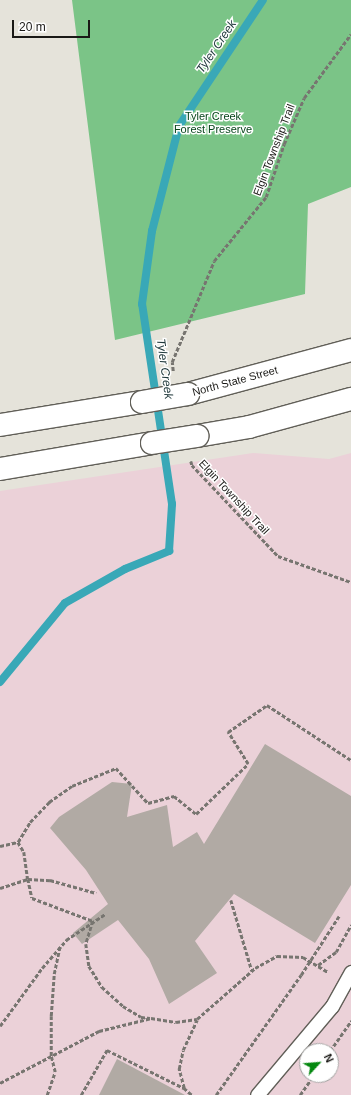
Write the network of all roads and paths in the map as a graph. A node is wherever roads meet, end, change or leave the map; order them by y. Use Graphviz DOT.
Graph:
graph roads {
  1 [pos="351,34"];
  2 [pos="351,350"];
  3 [pos="174,377"];
  4 [pos="351,400"];
  5 [pos="0,425"];
  6 [pos="190,458"];
  7 [pos="0,469"];
  8 [pos="351,582"];
  9 [pos="351,760"];
  10 [pos="18,842"];
  11 [pos="0,846"];
  12 [pos="28,878"];
  13 [pos="0,888"];
  14 [pos="96,893"];
  15 [pos="231,900"];
  16 [pos="105,914"];
  17 [pos="340,916"];
  18 [pos="93,920"];
  19 [pos="351,925"];
  20 [pos="60,945"];
  21 [pos="310,961"];
  22 [pos="318,965"];
  23 [pos="252,971"];
  24 [pos="348,978"];
  25 [pos="151,1018"];
  26 [pos="197,1019"];
  27 [pos="351,1021"];
  28 [pos="0,1026"];
  29 [pos="336,1043"];
  30 [pos="51,1056"];
  31 [pos="0,1083"];
  32 [pos="308,1083"];
  33 [pos="184,1088"];
  34 [pos="47,1095"];
  35 [pos="81,1095"];
  36 [pos="192,1095"];
  37 [pos="216,1095"];
  38 [pos="258,1095"];
  39 [pos="300,1095"];
  1 -- 3 [label="path, Elgin Township Trail"];
  2 -- 5 [label="main road, North State Street, bridge"];
  4 -- 7 [label="main road, bridge"];
  6 -- 8 [label="path, Elgin Township Trail"];
  9 -- 10 [label="path"];
  10 -- 11 [label="path"];
  10 -- 12 [label="path"];
  12 -- 13 [label="path"];
  12 -- 14 [label="path"];
  12 -- 18 [label="path"];
  15 -- 23 [label="path"];
  16 -- 18 [label="path"];
  17 -- 21 [label="path"];
  18 -- 20 [label="path"];
  18 -- 25 [label="path"];
  19 -- 22 [label="path"];
  20 -- 28 [label="path"];
  20 -- 30 [label="path"];
  21 -- 22 [label="path"];
  21 -- 23 [label="path"];
  21 -- 37 [label="path"];
  22 -- 24 [label="path"];
  23 -- 26 [label="path"];
  24 -- 38 [label="lane"];
  25 -- 26 [label="path"];
  25 -- 30 [label="path"];
  26 -- 33 [label="path"];
  27 -- 29 [label="path"];
  30 -- 31 [label="path"];
  30 -- 34 [label="path"];
  32 -- 39 [label="path"];
  33 -- 35 [label="path"];
  33 -- 36 [label="path"];
}
